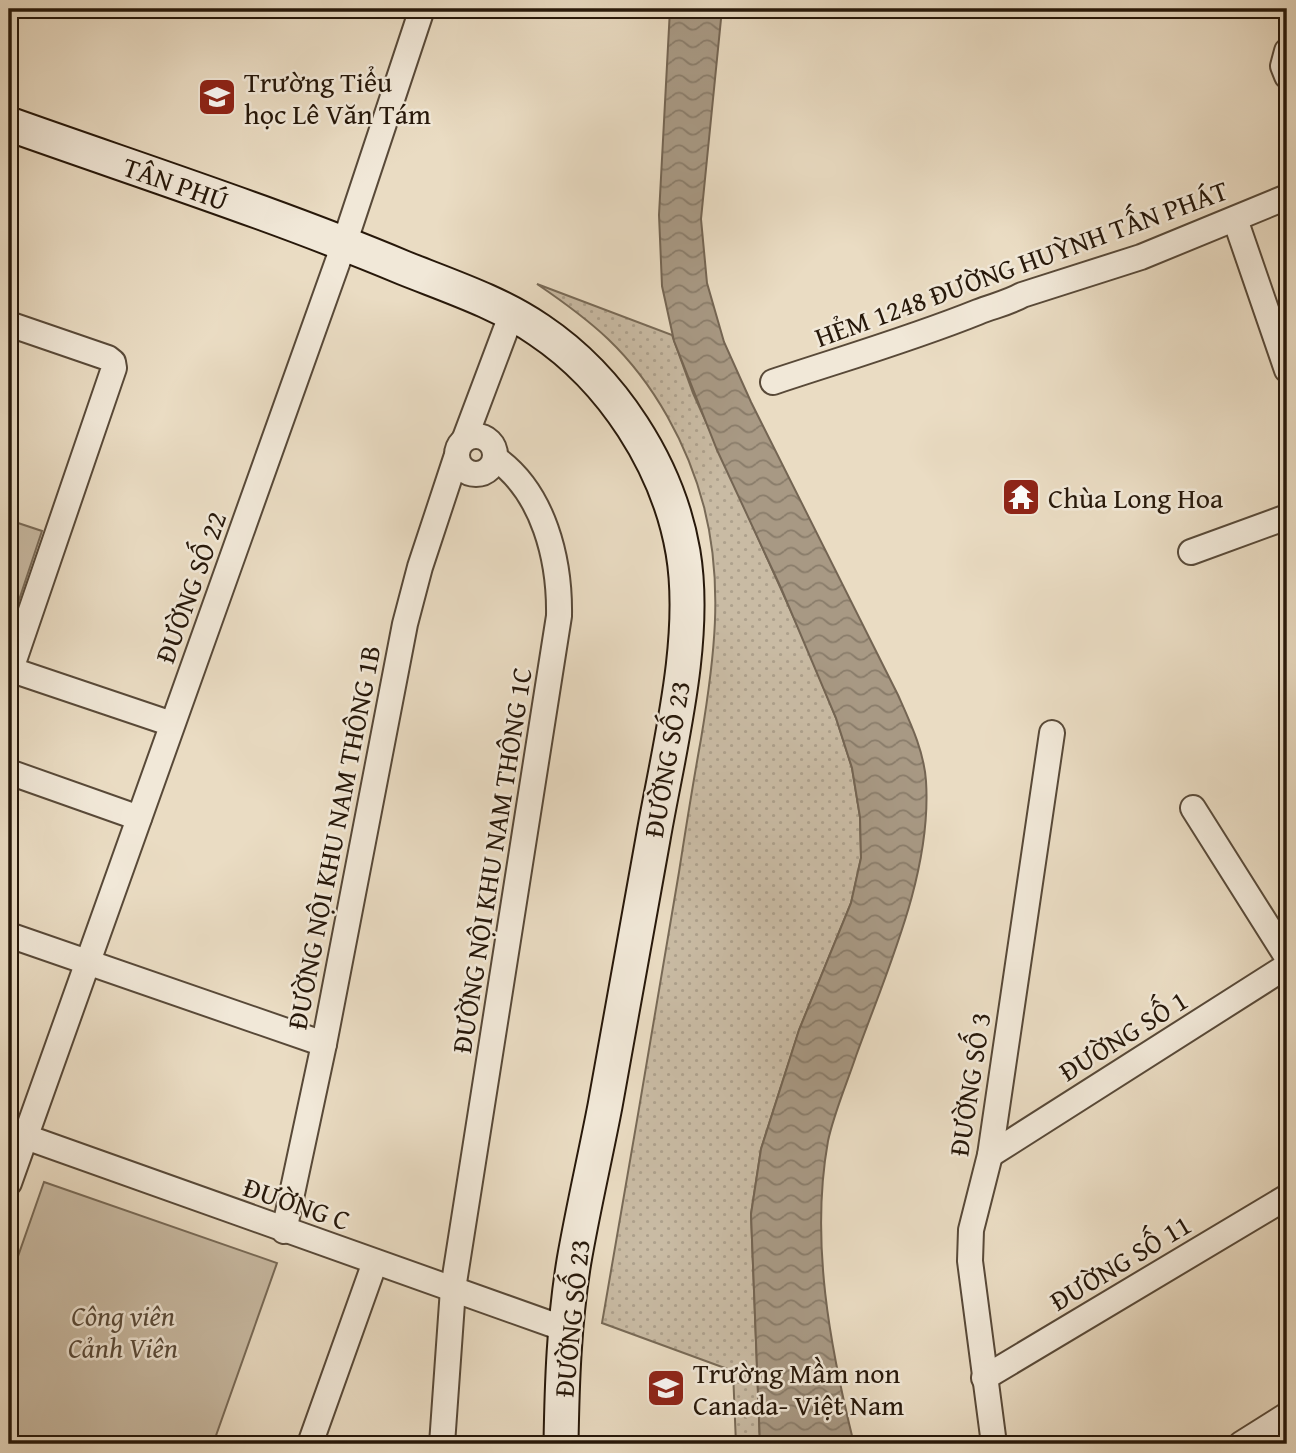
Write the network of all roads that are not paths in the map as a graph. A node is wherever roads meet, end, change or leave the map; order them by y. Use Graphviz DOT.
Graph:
graph roads {
  1 [pos="422,9"];
  2 [pos="1287,51"];
  3 [pos="1287,76"];
  4 [pos="9,124"];
  5 [pos="1287,197"];
  6 [pos="1235,219"];
  7 [pos="344,244"];
  8 [pos="512,313"];
  9 [pos="9,324"];
  10 [pos="1287,370"];
  11 [pos="773,382"];
  12 [pos="461,448"];
  13 [pos="1287,517"];
  14 [pos="1191,552"];
  15 [pos="10,669"];
  16 [pos="172,724"];
  17 [pos="1052,733"];
  18 [pos="9,772"];
  19 [pos="1193,808"];
  20 [pos="139,818"];
  21 [pos="9,936"];
  22 [pos="1287,957"];
  23 [pos="88,962"];
  24 [pos="1287,966"];
  25 [pos="324,1044"];
  26 [pos="17,1134"];
  27 [pos="990,1155"];
  28 [pos="9,1184"];
  29 [pos="1287,1197"];
  30 [pos="284,1231"];
  31 [pos="375,1262"];
  32 [pos="453,1289"];
  33 [pos="565,1329"];
  34 [pos="984,1378"];
  35 [pos="1287,1415"];
  36 [pos="310,1444"];
  37 [pos="442,1444"];
  38 [pos="561,1444"];
  39 [pos="994,1444"];
  40 [pos="1241,1444"];
  1 -- 7 [label="street, ĐƯỜNG SỐ 22"];
  2 -- 3 [label="street"];
  4 -- 7 [label="street, TÂN PHÚ"];
  5 -- 6 [label="street, HẺM 1248 ĐƯỜNG HUỲNH TẤN PHÁT"];
  6 -- 10 [label="street"];
  6 -- 11 [label="street, HẺM 1248 ĐƯỜNG HUỲNH TẤN PHÁT"];
  7 -- 8 [label="street, ĐƯỜNG SỐ 23"];
  7 -- 16 [label="street, ĐƯỜNG SỐ 22"];
  8 -- 12 [label="street, ĐƯỜNG NỘI KHU NAM THÔNG 1B"];
  8 -- 33 [label="street, ĐƯỜNG SỐ 23"];
  9 -- 15 [label="street"];
  12 -- 25 [label="street, ĐƯỜNG NỘI KHU NAM THÔNG 1B"];
  12 -- 32 [label="street, ĐƯỜNG NỘI KHU NAM THÔNG 1C"];
  13 -- 14 [label="street"];
  15 -- 16 [label="street"];
  16 -- 20 [label="street, ĐƯỜNG SỐ 22"];
  17 -- 27 [label="street, ĐƯỜNG SỐ 3"];
  18 -- 20 [label="street"];
  19 -- 22 [label="street"];
  20 -- 23 [label="street, ĐƯỜNG SỐ 22"];
  21 -- 23 [label="street"];
  23 -- 25 [label="street"];
  23 -- 26 [label="street, ĐƯỜNG SỐ 22"];
  24 -- 27 [label="street, ĐƯỜNG SỐ 1"];
  25 -- 30 [label="street, ĐƯỜNG NỘI KHU NAM THÔNG 1B"];
  26 -- 28 [label="street, ĐƯỜNG SỐ 22"];
  26 -- 30 [label="street, ĐƯỜNG C"];
  27 -- 34 [label="street, ĐƯỜNG SỐ 3"];
  29 -- 34 [label="street, ĐƯỜNG SỐ 11"];
  30 -- 31 [label="street, ĐƯỜNG C"];
  31 -- 32 [label="street, ĐƯỜNG C"];
  31 -- 36 [label="street"];
  32 -- 33 [label="street, ĐƯỜNG C"];
  32 -- 37 [label="street, ĐƯỜNG NỘI KHU NAM THÔNG 1C"];
  33 -- 38 [label="street, ĐƯỜNG SỐ 23"];
  34 -- 39 [label="street, ĐƯỜNG SỐ 3"];
  35 -- 40 [label="street"];
}
